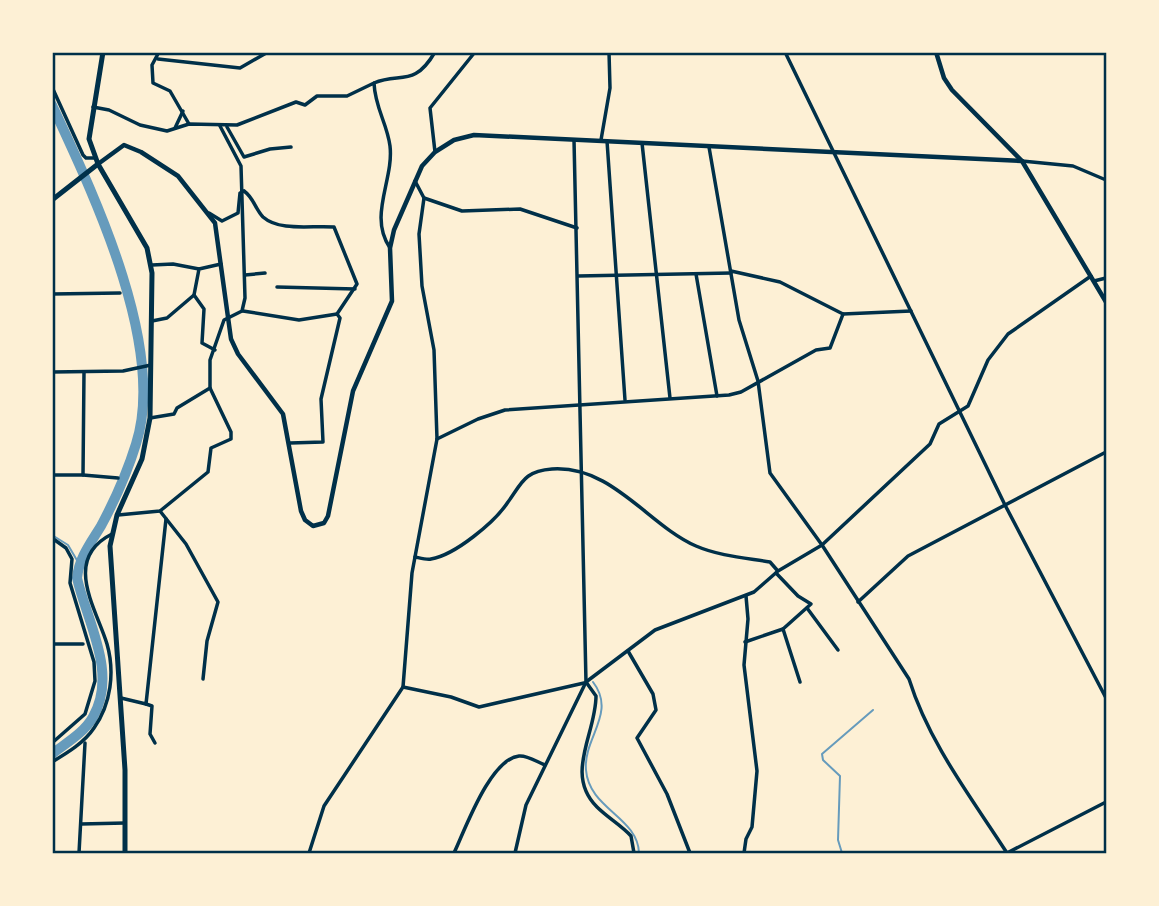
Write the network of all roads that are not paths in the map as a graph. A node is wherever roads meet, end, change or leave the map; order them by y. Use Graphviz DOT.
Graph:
graph roads {
  1 [pos="103,52"];
  2 [pos="159,52"];
  3 [pos="268,52"];
  4 [pos="435,52"];
  5 [pos="475,52"];
  6 [pos="609,52"];
  7 [pos="785,52"];
  8 [pos="936,52"];
  9 [pos="158,59"];
  10 [pos="374,83"];
  11 [pos="52,87"];
  12 [pos="93,107"];
  13 [pos="183,111"];
  14 [pos="189,124"];
  15 [pos="220,127"];
  16 [pos="227,127"];
  17 [pos="175,128"];
  18 [pos="575,140"];
  19 [pos="604,141"];
  20 [pos="642,142"];
  21 [pos="709,145"];
  22 [pos="291,147"];
  23 [pos="833,151"];
  24 [pos="435,152"];
  25 [pos="97,161"];
  26 [pos="1022,161"];
  27 [pos="1107,180"];
  28 [pos="415,181"];
  29 [pos="244,191"];
  30 [pos="424,198"];
  31 [pos="52,200"];
  32 [pos="209,213"];
  33 [pos="577,228"];
  34 [pos="390,248"];
  35 [pos="221,264"];
  36 [pos="152,265"];
  37 [pos="199,269"];
  38 [pos="731,272"];
  39 [pos="265,273"];
  40 [pos="696,274"];
  41 [pos="245,275"];
  42 [pos="617,275"];
  43 [pos="657,275"];
  44 [pos="578,276"];
  45 [pos="1107,278"];
  46 [pos="1093,279"];
  47 [pos="277,287"];
  48 [pos="355,289"];
  49 [pos="120,293"];
  50 [pos="52,294"];
  51 [pos="194,295"];
  52 [pos="1107,302"];
  53 [pos="242,311"];
  54 [pos="911,311"];
  55 [pos="337,314"];
  56 [pos="843,314"];
  57 [pos="228,318"];
  58 [pos="152,321"];
  59 [pos="215,350"];
  60 [pos="149,366"];
  61 [pos="52,372"];
  62 [pos="84,372"];
  63 [pos="758,381"];
  64 [pos="210,388"];
  65 [pos="717,396"];
  66 [pos="670,398"];
  67 [pos="625,400"];
  68 [pos="581,405"];
  69 [pos="959,410"];
  70 [pos="150,418"];
  71 [pos="438,439"];
  72 [pos="290,443"];
  73 [pos="1107,452"];
  74 [pos="582,473"];
  75 [pos="52,475"];
  76 [pos="83,475"];
  77 [pos="118,478"];
  78 [pos="1005,505"];
  79 [pos="160,511"];
  80 [pos="117,515"];
  81 [pos="166,519"];
  82 [pos="112,534"];
  83 [pos="52,538"];
  84 [pos="822,545"];
  85 [pos="415,557"];
  86 [pos="777,572"];
  87 [pos="746,596"];
  88 [pos="858,602"];
  89 [pos="807,608"];
  90 [pos="783,629"];
  91 [pos="745,642"];
  92 [pos="52,644"];
  93 [pos="83,644"];
  94 [pos="838,650"];
  95 [pos="628,651"];
  96 [pos="204,679"];
  97 [pos="586,682"];
  98 [pos="800,682"];
  99 [pos="402,687"];
  100 [pos="121,698"];
  101 [pos="1107,698"];
  102 [pos="146,704"];
  103 [pos="52,743"];
  104 [pos="85,743"];
  105 [pos="155,743"];
  106 [pos="52,762"];
  107 [pos="545,765"];
  108 [pos="1107,802"];
  109 [pos="125,823"];
  110 [pos="81,824"];
  111 [pos="79,853"];
  112 [pos="125,853"];
  113 [pos="309,853"];
  114 [pos="454,853"];
  115 [pos="515,853"];
  116 [pos="634,853"];
  117 [pos="690,853"];
  118 [pos="744,853"];
  119 [pos="1007,853"];
  1 -- 12 [label="main road"];
  2 -- 9 [label="street"];
  3 -- 9 [label="street"];
  4 -- 10 [label="street"];
  5 -- 24 [label="street"];
  6 -- 19 [label="street"];
  7 -- 23 [label="street"];
  8 -- 26 [label="street"];
  9 -- 13 [label="street"];
  10 -- 16 [label="street"];
  10 -- 34 [label="street"];
  11 -- 25 [label="street"];
  12 -- 17 [label="street"];
  12 -- 25 [label="main road"];
  13 -- 14 [label="street"];
  13 -- 17 [label="street"];
  14 -- 15 [label="street"];
  14 -- 17 [label="street"];
  15 -- 16 [label="street"];
  15 -- 29 [label="street"];
  16 -- 22 [label="street"];
  18 -- 19 [label="street"];
  18 -- 24 [label="street"];
  18 -- 33 [label="street"];
  19 -- 20 [label="street"];
  19 -- 42 [label="street"];
  20 -- 21 [label="street"];
  20 -- 43 [label="street"];
  21 -- 23 [label="street"];
  21 -- 38 [label="street"];
  23 -- 26 [label="street"];
  23 -- 54 [label="street"];
  24 -- 28 [label="street"];
  25 -- 31 [label="main road"];
  25 -- 32 [label="street"];
  25 -- 36 [label="main road"];
  26 -- 27 [label="street"];
  26 -- 46 [label="street"];
  28 -- 30 [label="street"];
  28 -- 34 [label="street"];
  29 -- 32 [label="street"];
  29 -- 41 [label="street"];
  29 -- 48 [label="street"];
  30 -- 33 [label="street"];
  30 -- 71 [label="street"];
  32 -- 35 [label="street"];
  33 -- 44 [label="street"];
  34 -- 72 [label="street"];
  35 -- 37 [label="street"];
  35 -- 57 [label="street"];
  36 -- 37 [label="street"];
  36 -- 58 [label="main road"];
  37 -- 51 [label="street"];
  38 -- 40 [label="street"];
  38 -- 56 [label="street"];
  38 -- 63 [label="street"];
  39 -- 41 [label="street"];
  40 -- 43 [label="street"];
  40 -- 65 [label="street"];
  41 -- 53 [label="street"];
  42 -- 43 [label="street"];
  42 -- 44 [label="street"];
  42 -- 67 [label="street"];
  43 -- 66 [label="street"];
  44 -- 68 [label="street"];
  45 -- 46 [label="street"];
  46 -- 52 [label="street"];
  46 -- 69 [label="street"];
  47 -- 48 [label="street"];
  48 -- 55 [label="street"];
  49 -- 50 [label="street"];
  51 -- 58 [label="street"];
  51 -- 59 [label="street"];
  53 -- 55 [label="street"];
  53 -- 57 [label="street"];
  54 -- 56 [label="street"];
  54 -- 69 [label="street"];
  55 -- 72 [label="street"];
  56 -- 63 [label="street"];
  57 -- 59 [label="street"];
  57 -- 72 [label="street"];
  58 -- 60 [label="main road"];
  59 -- 64 [label="street"];
  60 -- 62 [label="street"];
  60 -- 70 [label="main road"];
  61 -- 62 [label="street"];
  62 -- 76 [label="street"];
  63 -- 65 [label="street"];
  63 -- 84 [label="street"];
  64 -- 70 [label="street"];
  64 -- 79 [label="street"];
  65 -- 66 [label="street"];
  66 -- 67 [label="street"];
  67 -- 68 [label="street"];
  68 -- 71 [label="street"];
  68 -- 74 [label="street"];
  69 -- 78 [label="street"];
  69 -- 84 [label="street"];
  70 -- 80 [label="main road"];
  71 -- 85 [label="street"];
  73 -- 78 [label="street"];
  74 -- 85 [label="street"];
  74 -- 86 [label="street"];
  74 -- 97 [label="street"];
  75 -- 76 [label="street"];
  76 -- 77 [label="street"];
  78 -- 88 [label="street"];
  78 -- 101 [label="street"];
  79 -- 80 [label="street"];
  79 -- 81 [label="street"];
  80 -- 82 [label="main road"];
  81 -- 96 [label="street"];
  81 -- 102 [label="street"];
  82 -- 100 [label="main road"];
  82 -- 106 [label="street"];
  83 -- 103 [label="street"];
  84 -- 86 [label="street"];
  84 -- 88 [label="street"];
  85 -- 99 [label="street"];
  86 -- 87 [label="street"];
  86 -- 89 [label="street"];
  87 -- 91 [label="street"];
  87 -- 95 [label="street"];
  88 -- 119 [label="street"];
  89 -- 90 [label="street"];
  89 -- 94 [label="street"];
  90 -- 91 [label="street"];
  90 -- 98 [label="street"];
  91 -- 118 [label="street"];
  92 -- 93 [label="street"];
  95 -- 97 [label="street"];
  95 -- 117 [label="street"];
  97 -- 99 [label="street"];
  97 -- 107 [label="street"];
  97 -- 116 [label="street"];
  99 -- 113 [label="street"];
  100 -- 102 [label="street"];
  100 -- 109 [label="main road"];
  102 -- 105 [label="street"];
  104 -- 110 [label="street"];
  107 -- 114 [label="street"];
  107 -- 115 [label="street"];
  108 -- 119 [label="street"];
  109 -- 110 [label="street"];
  109 -- 112 [label="main road"];
  110 -- 111 [label="street"];
}
